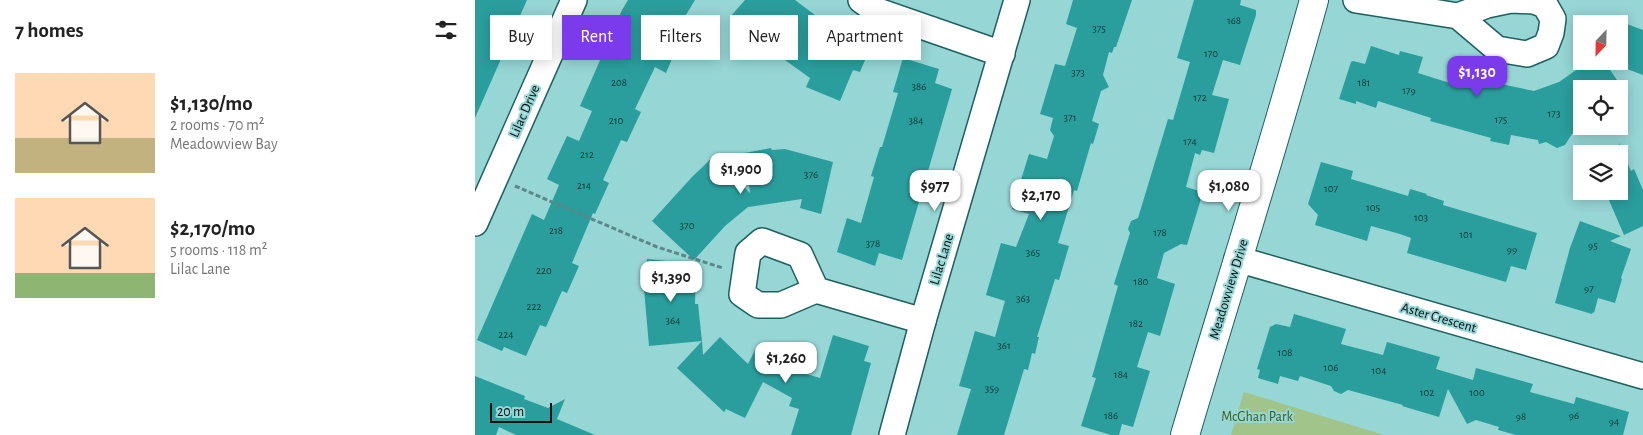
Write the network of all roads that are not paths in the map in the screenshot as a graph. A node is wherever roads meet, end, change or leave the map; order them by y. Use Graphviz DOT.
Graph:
graph roads {
  1 [pos="574,0"];
  2 [pos="861,0"];
  3 [pos="1017,0"];
  4 [pos="1314,0"];
  5 [pos="1357,0"];
  6 [pos="1458,16"];
  7 [pos="1002,54"];
  8 [pos="480,195"];
  9 [pos="475,223"];
  10 [pos="1237,259"];
  11 [pos="817,290"];
  12 [pos="923,321"];
  13 [pos="1642,371"];
  14 [pos="892,435"];
  15 [pos="1185,435"];
  1 -- 8 [label="street, Lilac Drive"];
  2 -- 7 [label="street"];
  3 -- 7 [label="street, Lilac Lane"];
  4 -- 10 [label="street, Meadowview Drive"];
  5 -- 6 [label="street"];
  7 -- 12 [label="street, Lilac Lane"];
  8 -- 9 [label="street, Lilac Drive"];
  10 -- 13 [label="street, Aster Crescent"];
  10 -- 15 [label="street, Meadowview Drive"];
  11 -- 12 [label="street"];
  12 -- 14 [label="street, Lilac Lane"];
}
